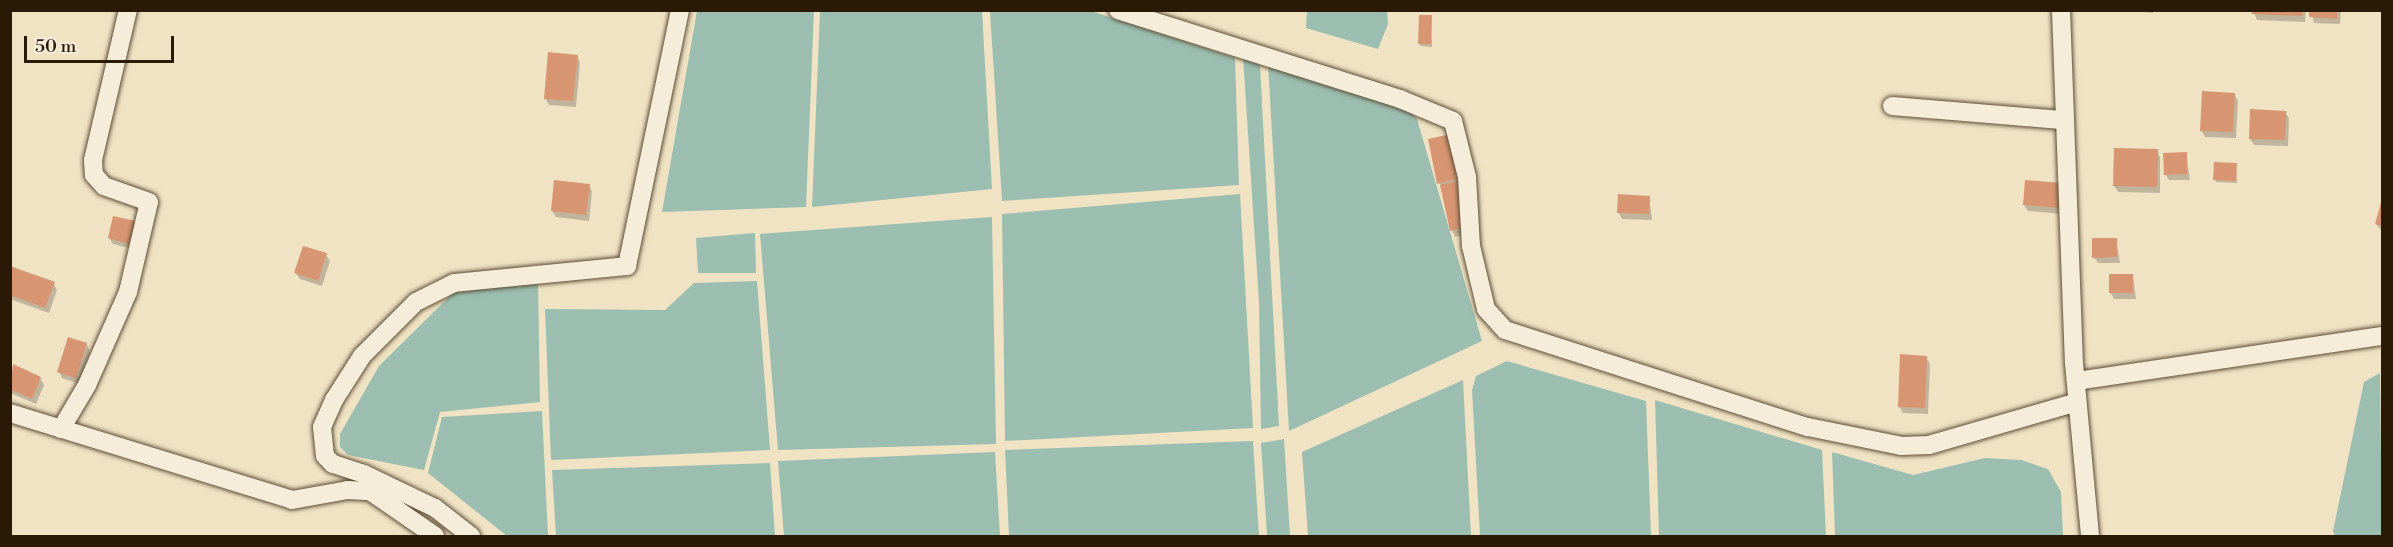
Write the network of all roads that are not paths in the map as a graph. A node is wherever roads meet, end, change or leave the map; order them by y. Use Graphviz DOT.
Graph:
graph roads {
  1 [pos="128,10"];
  2 [pos="680,10"];
  3 [pos="1118,10"];
  4 [pos="2061,10"];
  5 [pos="1892,106"];
  6 [pos="2064,120"];
  7 [pos="2382,336"];
  8 [pos="2076,381"];
  9 [pos="2077,402"];
  10 [pos="10,413"];
  11 [pos="61,429"];
  12 [pos="435,537"];
  13 [pos="471,537"];
  14 [pos="2090,537"];
  1 -- 11 [label="street"];
  2 -- 13 [label="street"];
  3 -- 9 [label="street"];
  4 -- 6 [label="street"];
  5 -- 6 [label="street"];
  6 -- 8 [label="street"];
  7 -- 8 [label="street"];
  8 -- 9 [label="street"];
  9 -- 14 [label="street"];
  10 -- 11 [label="street"];
  11 -- 12 [label="street"];
}
